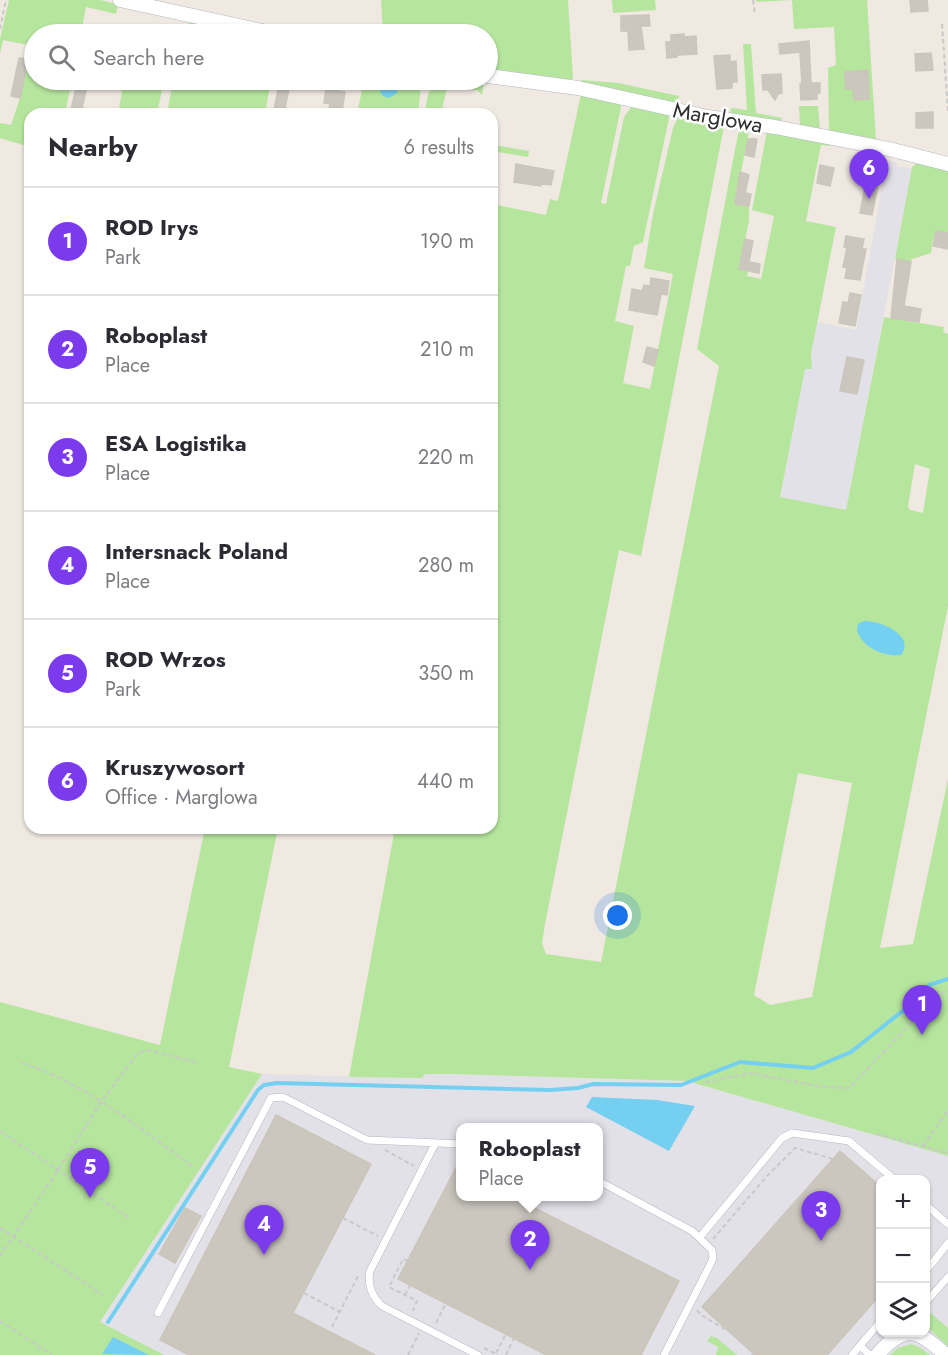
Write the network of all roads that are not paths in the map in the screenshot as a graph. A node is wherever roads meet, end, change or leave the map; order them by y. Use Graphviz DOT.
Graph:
graph roads {
  1 [pos="120,0"];
  2 [pos="230,24"];
  3 [pos="498,77"];
  4 [pos="948,164"];
  5 [pos="435,1144"];
  6 [pos="456,1144"];
  7 [pos="891,1175"];
  8 [pos="603,1183"];
  9 [pos="930,1208"];
  10 [pos="948,1224"];
  11 [pos="700,1237"];
  12 [pos="948,1243"];
  13 [pos="930,1266"];
  14 [pos="948,1277"];
  15 [pos="930,1297"];
  16 [pos="158,1313"];
  17 [pos="876,1328"];
  18 [pos="895,1337"];
  19 [pos="924,1337"];
  20 [pos="860,1346"];
  21 [pos="478,1355"];
  22 [pos="664,1355"];
  23 [pos="852,1355"];
  24 [pos="870,1355"];
  25 [pos="877,1355"];
  26 [pos="946,1355"];
  1 -- 2 [label="street"];
  3 -- 4 [label="street, Marglowa"];
  5 -- 6 [label="lane"];
  5 -- 16 [label="lane"];
  5 -- 21 [label="lane"];
  7 -- 11 [label="lane"];
  8 -- 11 [label="lane"];
  9 -- 10 [label="lane"];
  11 -- 22 [label="lane"];
  12 -- 13 [label="lane"];
  14 -- 15 [label="lane"];
  17 -- 20 [label="lane"];
  18 -- 25 [label="street"];
  19 -- 26 [label="street"];
  20 -- 23 [label="lane"];
  20 -- 24 [label="lane"];
}
